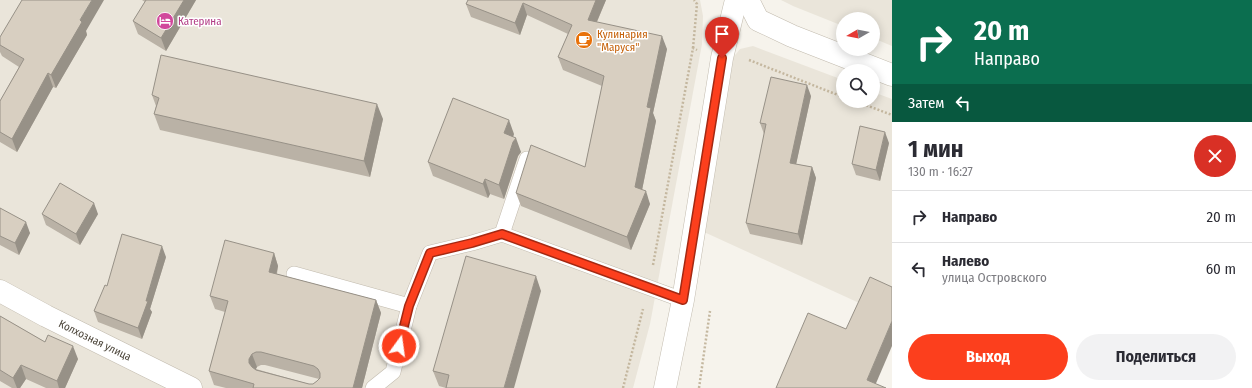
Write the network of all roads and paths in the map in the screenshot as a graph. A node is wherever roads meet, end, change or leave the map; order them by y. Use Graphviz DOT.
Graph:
graph roads {
  1 [pos="694,0"];
  2 [pos="736,0"];
  3 [pos="748,0"];
  4 [pos="698,2"];
  5 [pos="693,48"];
  6 [pos="892,75"];
  7 [pos="873,108"];
  8 [pos="892,115"];
  9 [pos="527,159"];
  10 [pos="502,234"];
  11 [pos="294,274"];
  12 [pos="0,291"];
  13 [pos="683,300"];
  14 [pos="409,306"];
  15 [pos="191,388"];
  16 [pos="373,388"];
  17 [pos="665,388"];
  1 -- 4 [label="path"];
  2 -- 13 [label="street"];
  3 -- 6 [label="street"];
  4 -- 5 [label="path"];
  7 -- 8 [label="path"];
  9 -- 10 [label="lane"];
  10 -- 13 [label="lane"];
  10 -- 14 [label="lane"];
  11 -- 14 [label="lane"];
  12 -- 15 [label="street, Колхозная улица"];
  13 -- 17 [label="street"];
  14 -- 16 [label="lane"];
}
